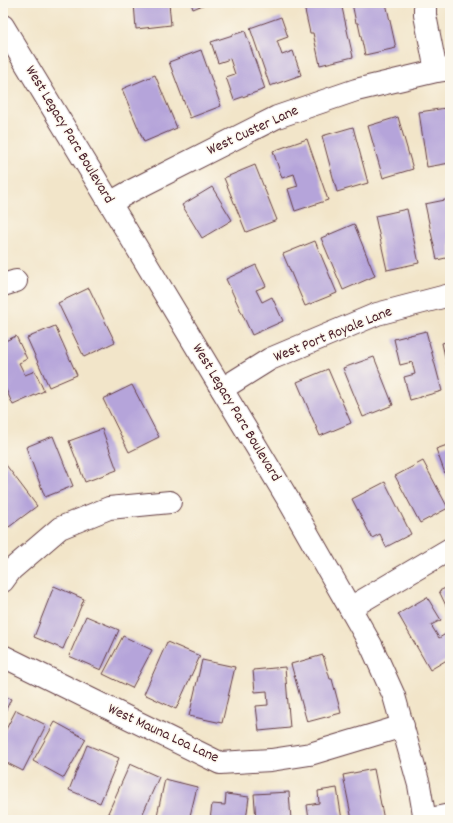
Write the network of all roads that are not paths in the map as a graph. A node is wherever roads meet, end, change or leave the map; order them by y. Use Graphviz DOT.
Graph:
graph roads {
  1 [pos="425,3"];
  2 [pos="3,26"];
  3 [pos="443,70"];
  4 [pos="110,203"];
  5 [pos="450,295"];
  6 [pos="222,389"];
  7 [pos="170,502"];
  8 [pos="450,549"];
  9 [pos="3,581"];
  10 [pos="350,608"];
  11 [pos="3,656"];
  12 [pos="403,726"];
  13 [pos="450,815"];
  14 [pos="425,820"];
  1 -- 3 [label="street"];
  2 -- 4 [label="street, West Legacy Parc Boulevard"];
  3 -- 4 [label="street, West Custer Lane"];
  4 -- 6 [label="street, West Legacy Parc Boulevard"];
  5 -- 6 [label="street, West Port Royale Lane"];
  6 -- 10 [label="street, West Legacy Parc Boulevard"];
  7 -- 9 [label="street"];
  8 -- 10 [label="street"];
  10 -- 12 [label="street, West Legacy Parc Boulevard"];
  11 -- 12 [label="street, West Mauna Loa Lane"];
  12 -- 14 [label="street, West Legacy Parc Boulevard"];
  13 -- 14 [label="street"];
}
